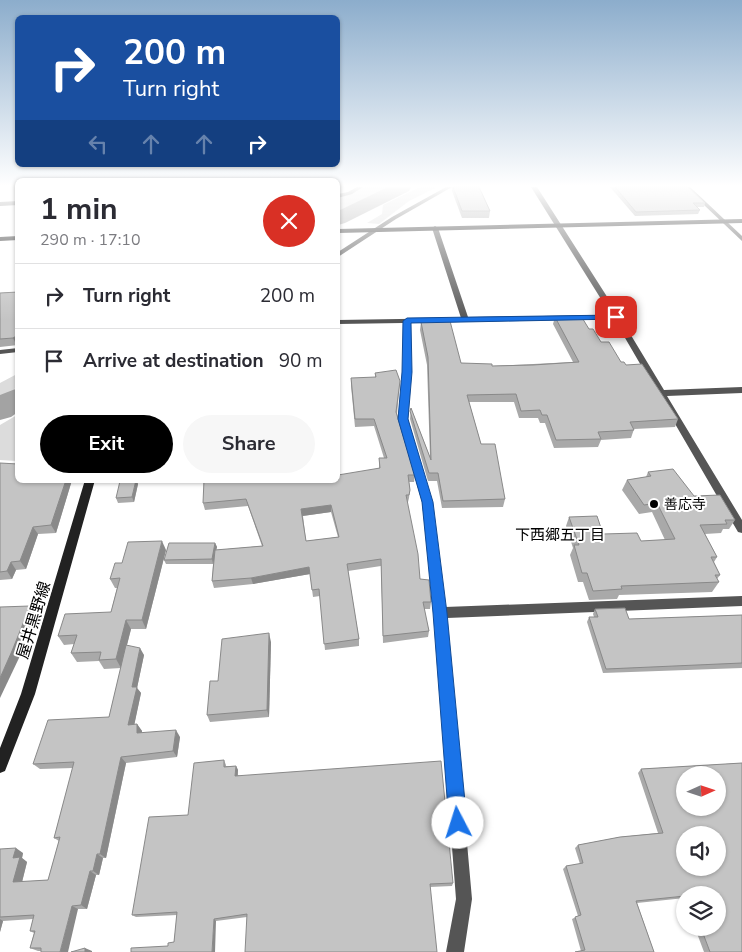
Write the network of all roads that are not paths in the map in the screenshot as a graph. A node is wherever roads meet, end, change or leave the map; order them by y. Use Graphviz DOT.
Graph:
graph roads {
  1 [pos="377,231"];
  2 [pos="436,231"];
  3 [pos="563,231"];
  4 [pos="15,238"];
  5 [pos="0,239"];
  6 [pos="340,254"];
  7 [pos="616,317"];
  8 [pos="465,319"];
  9 [pos="407,321"];
  10 [pos="340,322"];
  11 [pos="15,350"];
  12 [pos="0,352"];
  13 [pos="742,390"];
  14 [pos="662,393"];
  15 [pos="89,483"];
  16 [pos="742,529"];
  17 [pos="742,601"];
  18 [pos="440,613"];
  19 [pos="0,766"];
  20 [pos="455,952"];
  1 -- 6 [label="street"];
  2 -- 8 [label="street"];
  3 -- 7 [label="street"];
  4 -- 5 [label="street"];
  7 -- 8 [label="street"];
  7 -- 14 [label="street"];
  8 -- 9 [label="street"];
  9 -- 10 [label="street"];
  9 -- 18 [label="street"];
  11 -- 12 [label="street"];
  13 -- 14 [label="street"];
  14 -- 16 [label="street"];
  15 -- 19 [label="street, 屋井黒野線"];
  17 -- 18 [label="street"];
  18 -- 20 [label="street"];
}
